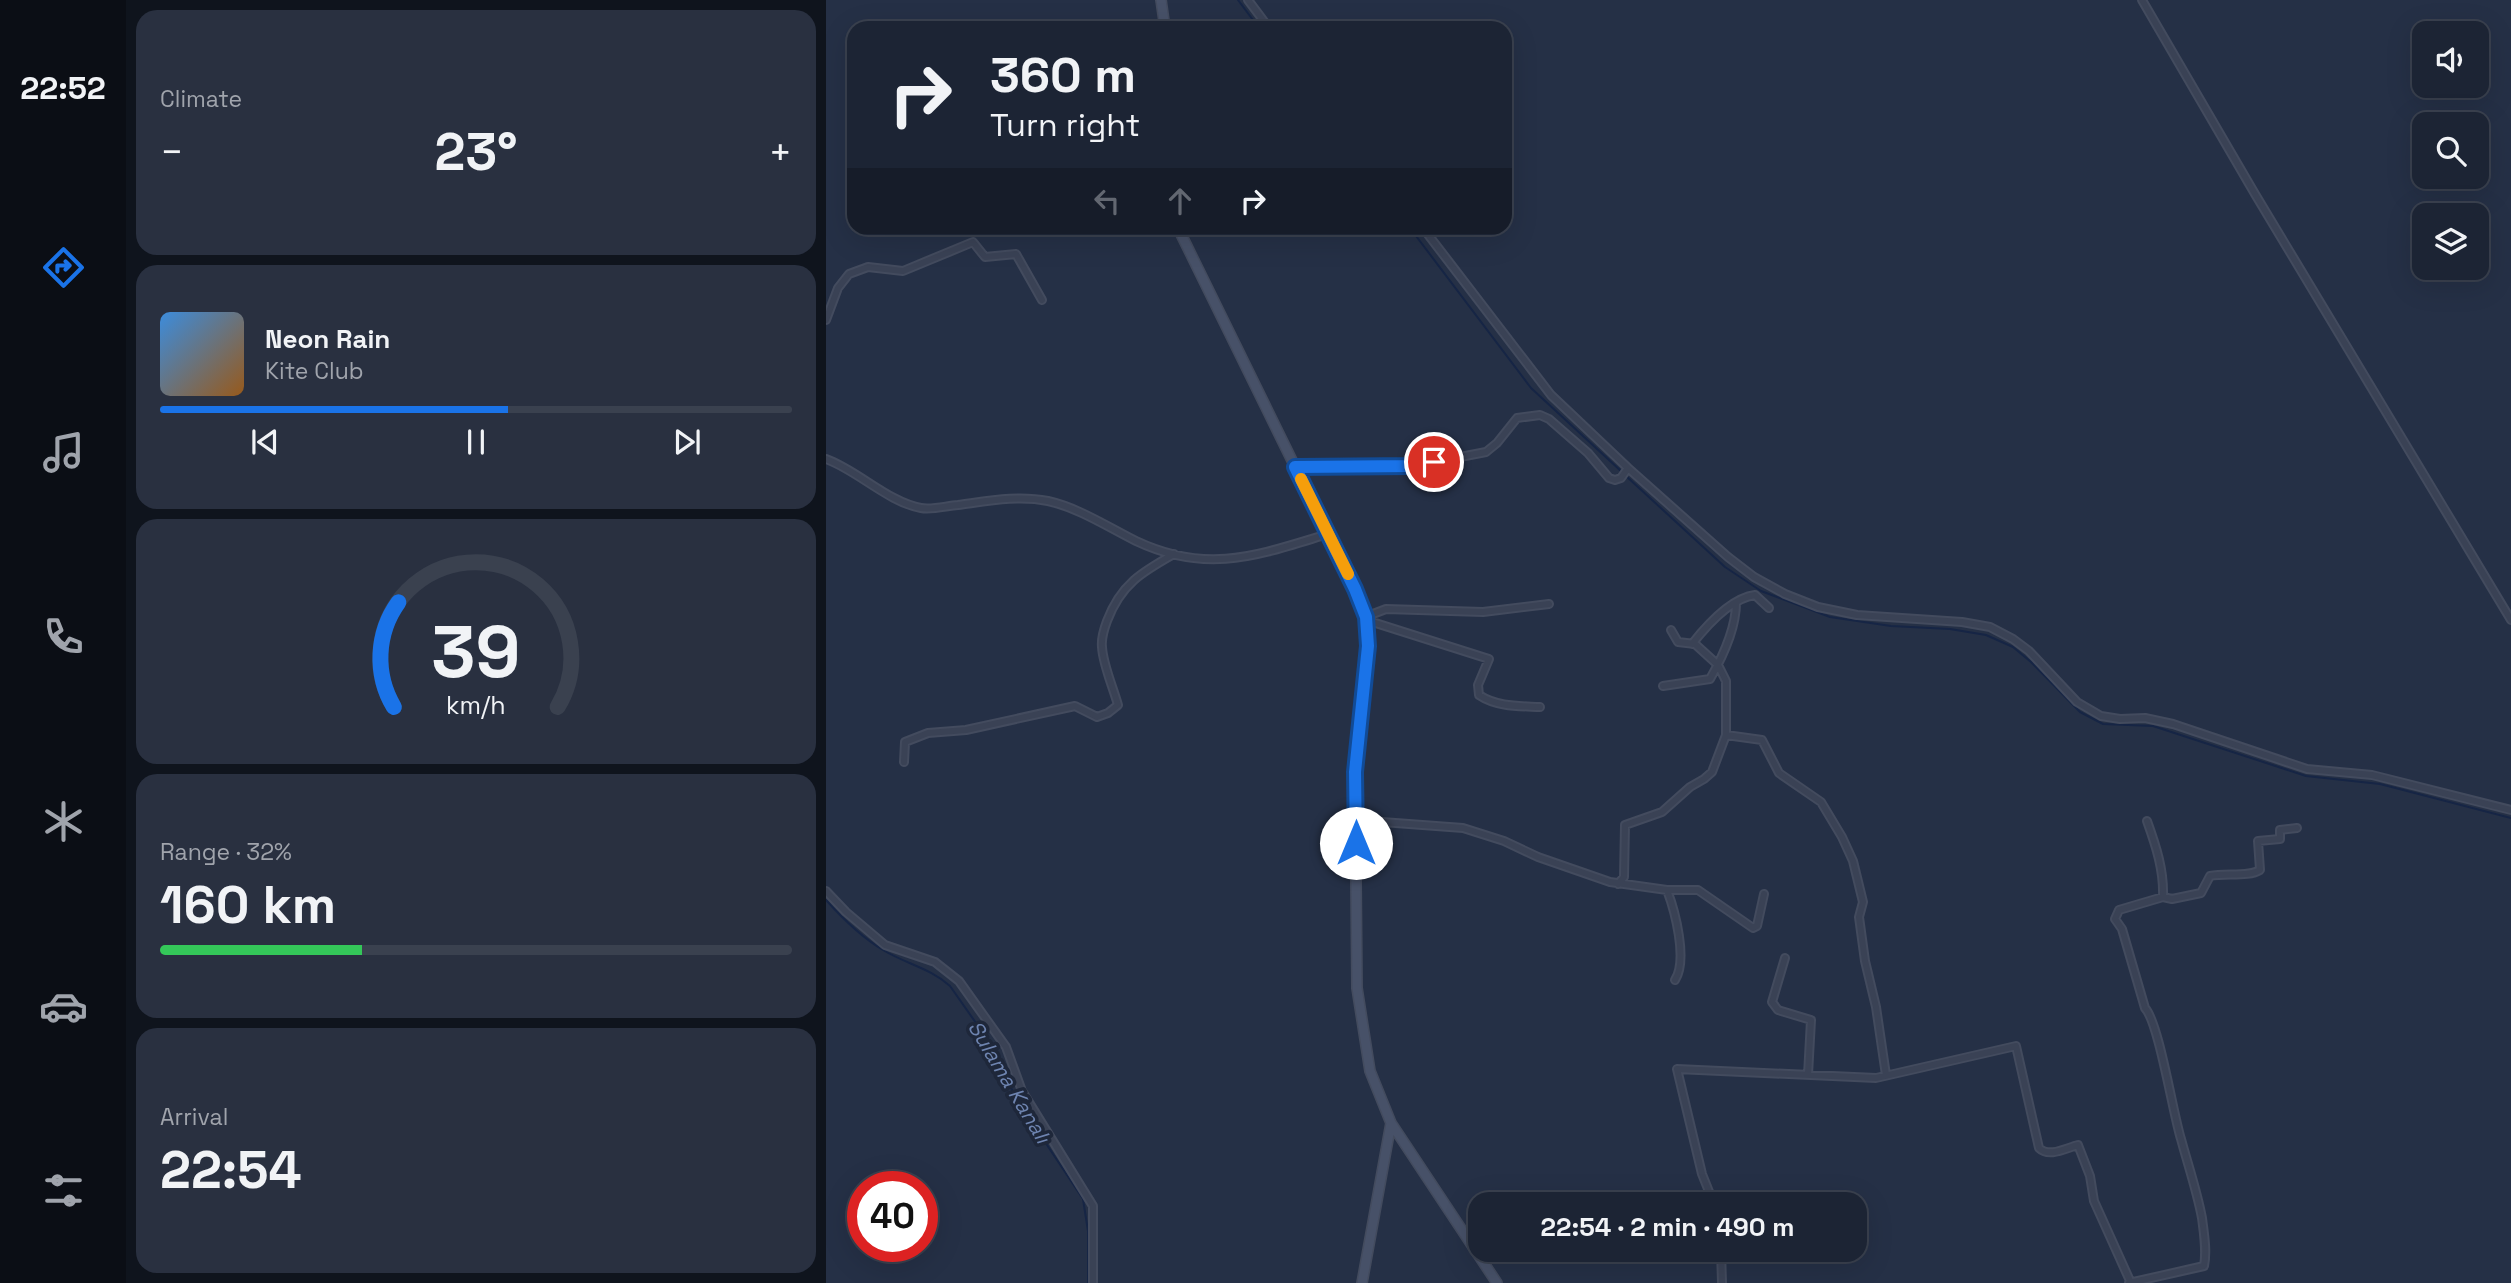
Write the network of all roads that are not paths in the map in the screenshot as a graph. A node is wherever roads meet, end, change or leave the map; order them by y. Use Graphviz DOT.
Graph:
graph roads {
  1 [pos="1161,0"];
  2 [pos="1248,0"];
  3 [pos="2142,0"];
  4 [pos="1164,21"];
  5 [pos="1264,21"];
  6 [pos="1181,235"];
  7 [pos="1428,235"];
  8 [pos="1042,300"];
  9 [pos="826,320"];
  10 [pos="826,459"];
  11 [pos="1295,467"];
  12 [pos="1628,470"];
  13 [pos="1328,534"];
  14 [pos="1174,554"];
  15 [pos="1736,603"];
  16 [pos="1549,604"];
  17 [pos="1769,608"];
  18 [pos="1366,618"];
  19 [pos="2511,620"];
  20 [pos="1671,631"];
  21 [pos="1692,643"];
  22 [pos="1718,665"];
  23 [pos="1663,686"];
  24 [pos="1540,707"];
  25 [pos="1726,735"];
  26 [pos="904,762"];
  27 [pos="2511,810"];
  28 [pos="1355,820"];
  29 [pos="2147,821"];
  30 [pos="2297,828"];
  31 [pos="1618,884"];
  32 [pos="1667,890"];
  33 [pos="826,891"];
  34 [pos="1765,894"];
  35 [pos="2163,897"];
  36 [pos="1785,958"];
  37 [pos="1675,980"];
  38 [pos="1808,1075"];
  39 [pos="1886,1075"];
  40 [pos="1391,1123"];
  41 [pos="1709,1192"];
  42 [pos="1721,1262"];
  43 [pos="1093,1283"];
  44 [pos="1362,1283"];
  45 [pos="1497,1283"];
  46 [pos="1721,1283"];
  47 [pos="2130,1283"];
  1 -- 4 [label="street"];
  2 -- 5 [label="street"];
  3 -- 19 [label="street"];
  6 -- 11 [label="street"];
  7 -- 12 [label="street"];
  8 -- 9 [label="street"];
  10 -- 14 [label="street"];
  11 -- 12 [label="street"];
  11 -- 13 [label="street"];
  12 -- 27 [label="street"];
  13 -- 14 [label="street"];
  13 -- 18 [label="street"];
  14 -- 26 [label="street"];
  15 -- 17 [label="street"];
  15 -- 21 [label="street"];
  15 -- 22 [label="street"];
  16 -- 18 [label="street"];
  18 -- 24 [label="street"];
  18 -- 28 [label="street"];
  20 -- 21 [label="street"];
  21 -- 22 [label="street"];
  22 -- 23 [label="street"];
  22 -- 25 [label="street"];
  25 -- 31 [label="street"];
  25 -- 39 [label="street"];
  28 -- 31 [label="street"];
  28 -- 40 [label="street"];
  29 -- 35 [label="street"];
  30 -- 35 [label="street"];
  31 -- 32 [label="street"];
  32 -- 34 [label="street"];
  32 -- 37 [label="street"];
  33 -- 43 [label="street"];
  35 -- 47 [label="street"];
  36 -- 38 [label="street"];
  38 -- 39 [label="street"];
  38 -- 41 [label="street"];
  39 -- 47 [label="street"];
  40 -- 44 [label="street"];
  40 -- 45 [label="street"];
  42 -- 46 [label="street"];
}
